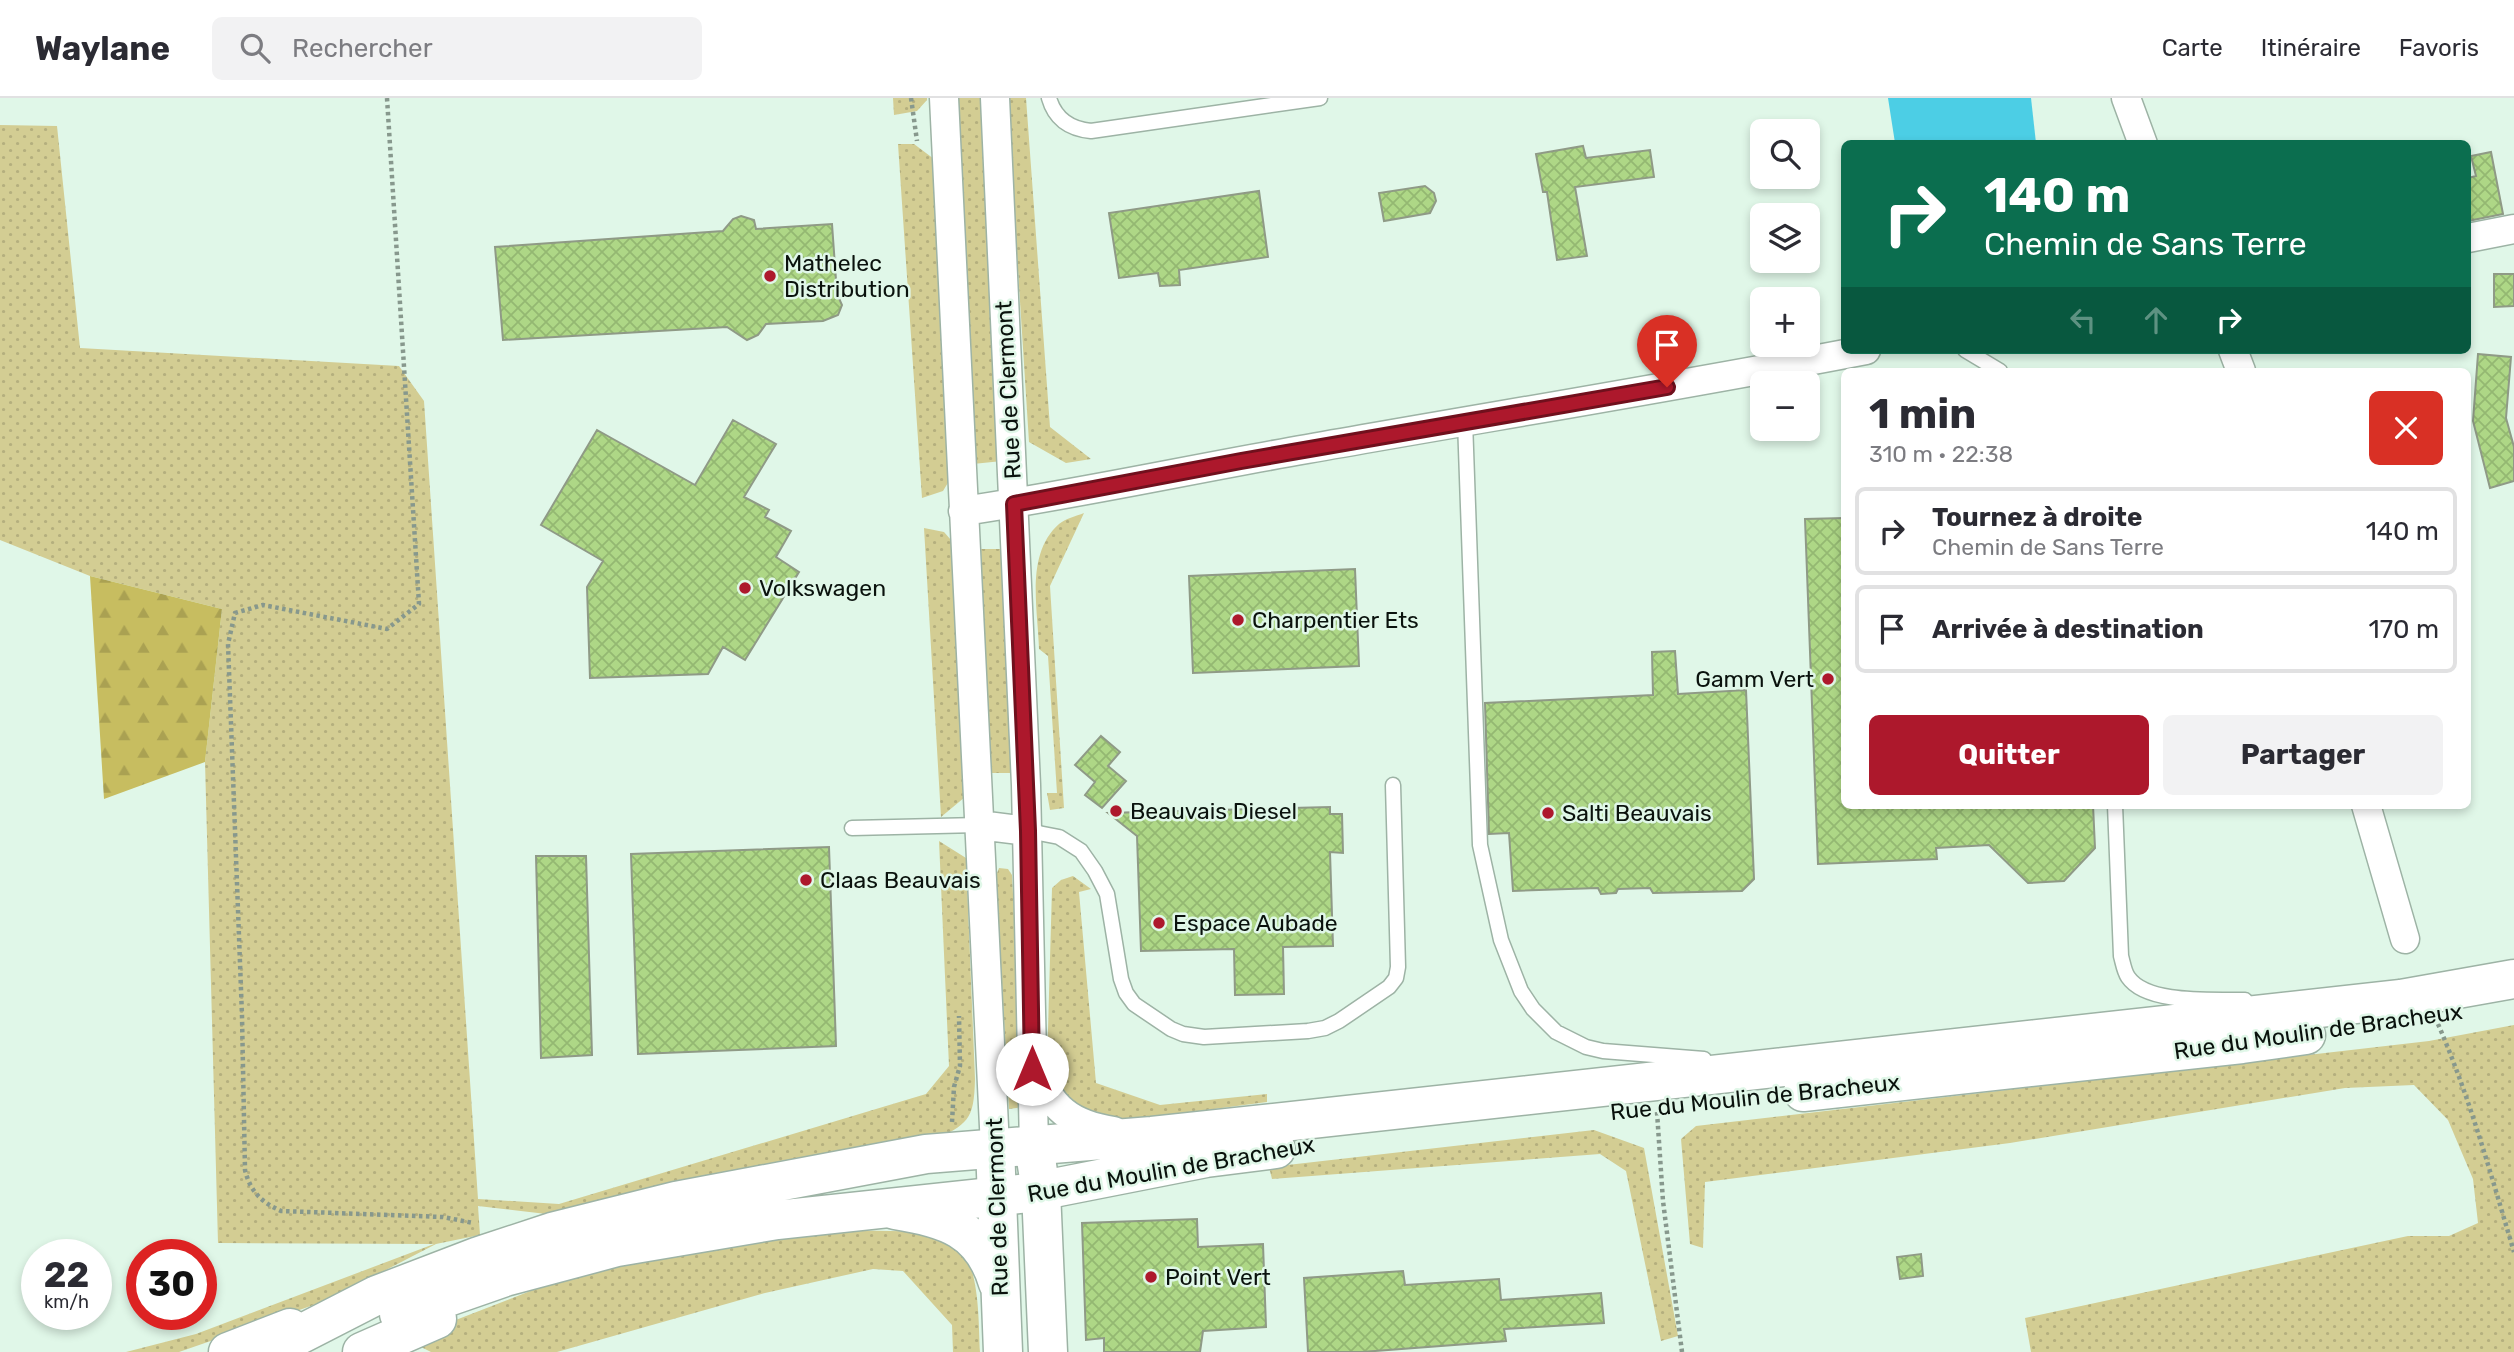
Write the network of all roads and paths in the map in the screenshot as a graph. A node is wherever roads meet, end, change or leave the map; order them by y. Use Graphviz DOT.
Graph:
graph roads {
  1 [pos="387,98"];
  2 [pos="944,98"];
  3 [pos="995,98"];
  4 [pos="1049,98"];
  5 [pos="1320,98"];
  6 [pos="2126,98"];
  7 [pos="2142,140"];
  8 [pos="2514,229"];
  9 [pos="2471,237"];
  10 [pos="1846,354"];
  11 [pos="1972,354"];
  12 [pos="1995,368"];
  13 [pos="1465,421"];
  14 [pos="1014,504"];
  15 [pos="963,511"];
  16 [pos="1393,785"];
  17 [pos="2115,809"];
  18 [pos="2367,809"];
  19 [pos="979,825"];
  20 [pos="852,828"];
  21 [pos="1028,831"];
  22 [pos="2404,939"];
  23 [pos="2514,979"];
  24 [pos="2358,1003"];
  25 [pos="2514,1003"];
  26 [pos="2434,1016"];
  27 [pos="1033,1042"];
  28 [pos="1796,1065"];
  29 [pos="1657,1107"];
  30 [pos="1152,1136"];
  31 [pos="1034,1146"];
  32 [pos="995,1147"];
  33 [pos="1041,1191"];
  34 [pos="996,1196"];
  35 [pos="886,1208"];
  36 [pos="515,1244"];
  37 [pos="617,1247"];
  38 [pos="2514,1252"];
  39 [pos="1001,1290"];
  40 [pos="377,1296"];
  41 [pos="228,1352"];
  42 [pos="266,1352"];
  43 [pos="314,1352"];
  44 [pos="362,1352"];
  45 [pos="1003,1352"];
  46 [pos="1048,1352"];
  47 [pos="1682,1352"];
  1 -- 36 [label="path"];
  2 -- 15 [label="street, Rue de Clermont"];
  3 -- 14 [label="street, Rue de Clermont"];
  4 -- 5 [label="lane"];
  6 -- 7 [label="street"];
  8 -- 9 [label="street"];
  10 -- 13 [label="street"];
  11 -- 12 [label="lane"];
  13 -- 14 [label="street"];
  13 -- 28 [label="lane"];
  14 -- 15 [label="street"];
  14 -- 21 [label="street, Rue de Clermont"];
  15 -- 19 [label="street, Rue de Clermont"];
  16 -- 21 [label="lane"];
  17 -- 24 [label="lane"];
  18 -- 22 [label="street"];
  19 -- 20 [label="lane"];
  19 -- 21 [label="street"];
  19 -- 32 [label="street, Rue de Clermont"];
  21 -- 27 [label="street, Rue de Clermont"];
  23 -- 24 [label="main road, Rue du Moulin de Bracheux"];
  24 -- 28 [label="main road, Rue du Moulin de Bracheux"];
  25 -- 26 [label="main road, Rue du Moulin de Bracheux"];
  26 -- 29 [label="main road, Rue du Moulin de Bracheux"];
  26 -- 38 [label="path"];
  27 -- 30 [label="street"];
  27 -- 31 [label="street, Rue de Clermont"];
  28 -- 30 [label="main road, Rue du Moulin de Bracheux"];
  29 -- 33 [label="main road, Rue du Moulin de Bracheux"];
  29 -- 47 [label="path"];
  30 -- 31 [label="main road, Rue du Moulin de Bracheux"];
  31 -- 32 [label="main road, Rue du Moulin de Bracheux"];
  31 -- 33 [label="main road, Rue de Clermont"];
  32 -- 34 [label="main road, Rue de Clermont"];
  32 -- 36 [label="main road, Rue du Moulin de Bracheux"];
  33 -- 34 [label="main road, Rue du Moulin de Bracheux"];
  33 -- 46 [label="main road, Rue de Clermont"];
  34 -- 35 [label="main road, Rue du Moulin de Bracheux"];
  34 -- 39 [label="main road, Rue de Clermont"];
  35 -- 37 [label="main road, Rue du Moulin de Bracheux"];
  35 -- 39 [label="main road"];
  36 -- 40 [label="main road, Rue du Moulin de Bracheux"];
  37 -- 43 [label="main road"];
  37 -- 44 [label="main road"];
  39 -- 45 [label="main road, Rue de Clermont"];
  40 -- 41 [label="main road"];
  40 -- 42 [label="main road"];
}
